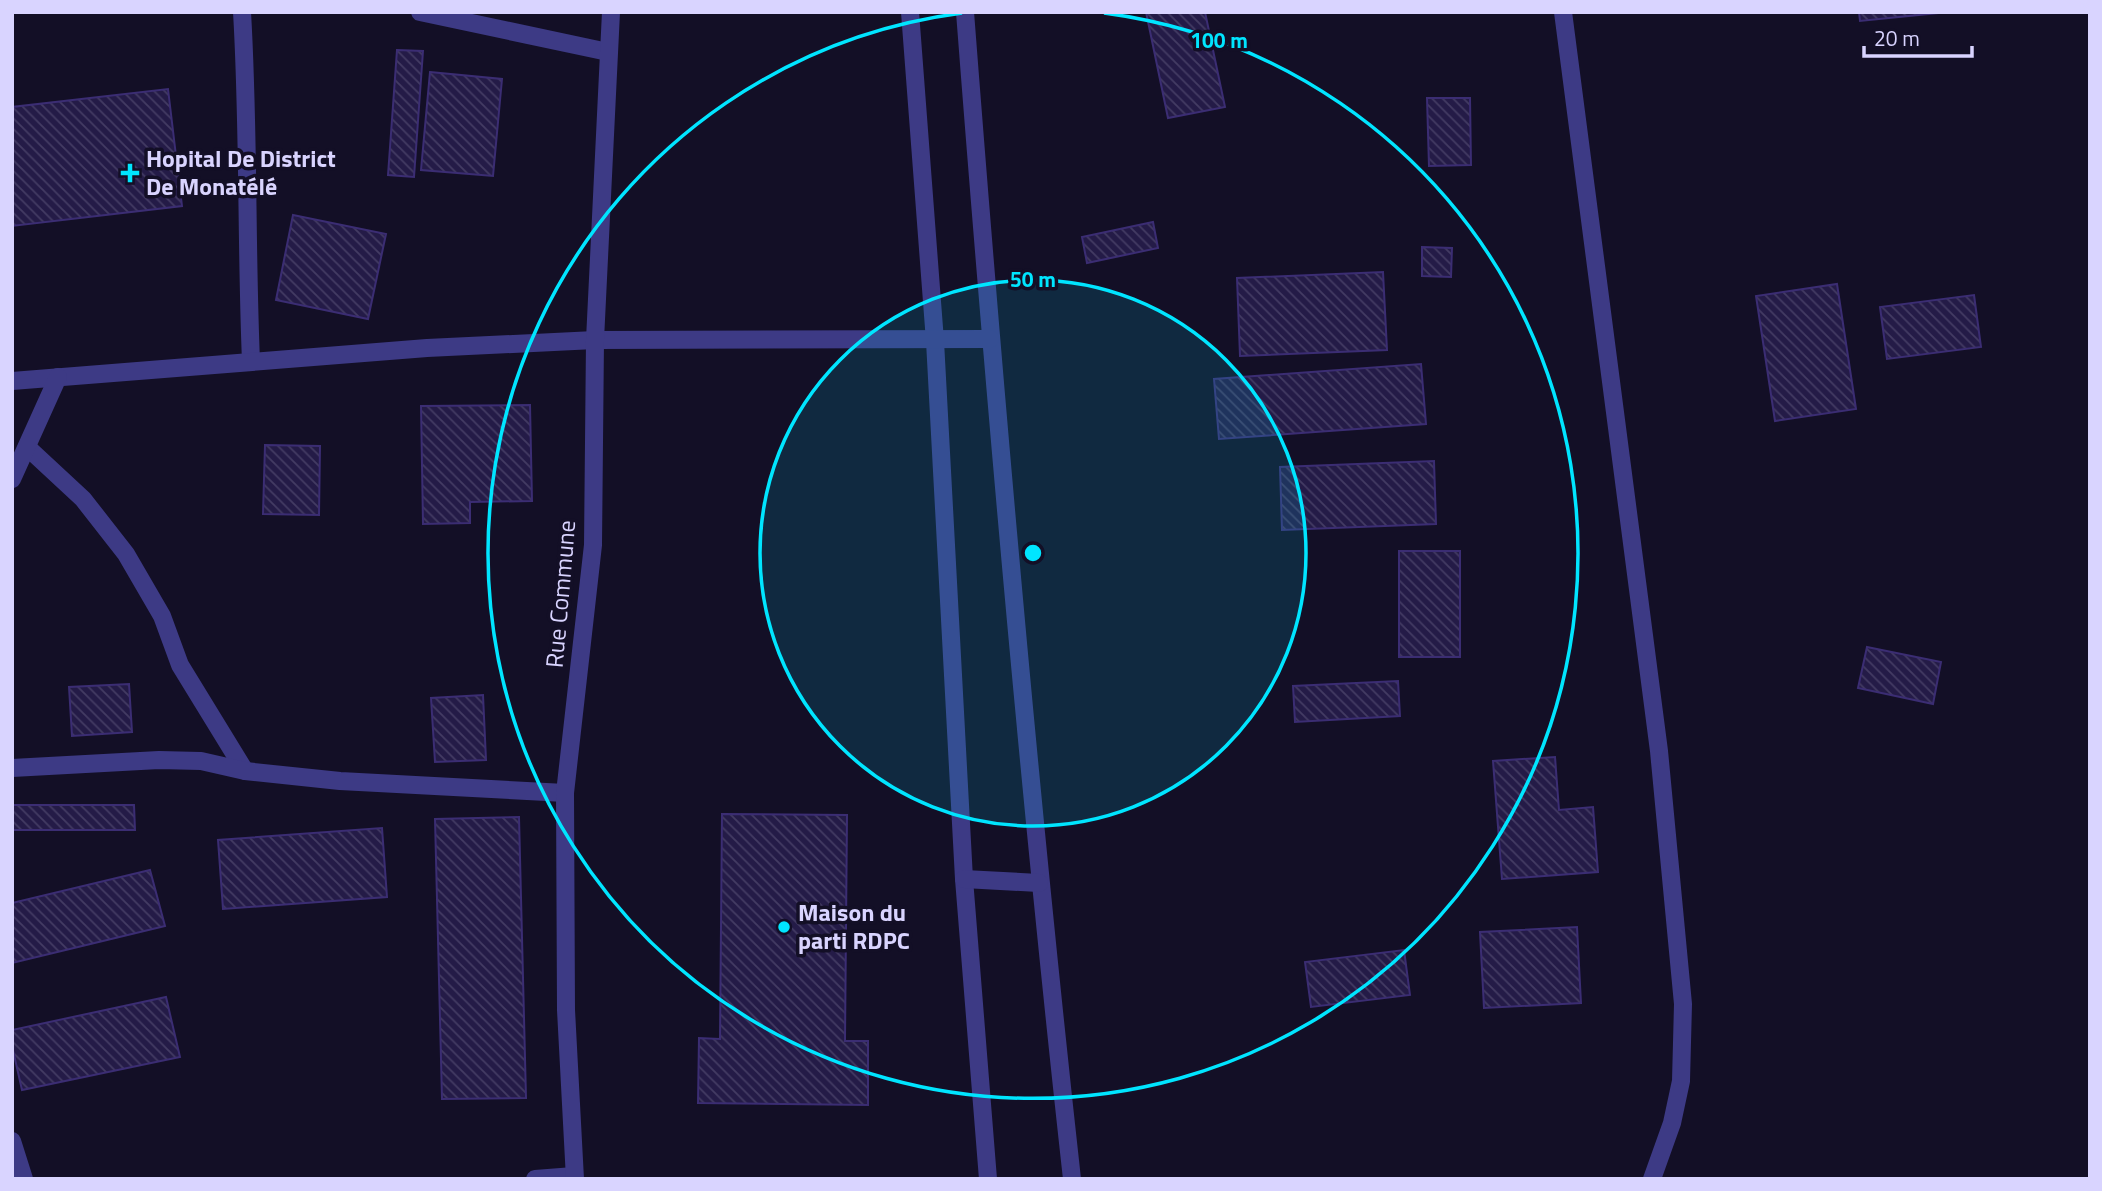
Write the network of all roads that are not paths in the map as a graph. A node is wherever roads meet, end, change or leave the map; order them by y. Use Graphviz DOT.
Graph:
graph roads {
  1 [pos="242,12"];
  2 [pos="420,12"];
  3 [pos="611,12"];
  4 [pos="910,12"];
  5 [pos="965,12"];
  6 [pos="1563,12"];
  7 [pos="608,52"];
  8 [pos="990,339"];
  9 [pos="594,340"];
  10 [pos="935,341"];
  11 [pos="251,361"];
  12 [pos="58,377"];
  13 [pos="12,381"];
  14 [pos="27,447"];
  15 [pos="12,479"];
  16 [pos="12,768"];
  17 [pos="245,771"];
  18 [pos="565,793"];
  19 [pos="964,879"];
  20 [pos="1039,883"];
  21 [pos="12,1141"];
  22 [pos="574,1177"];
  23 [pos="24,1179"];
  24 [pos="535,1179"];
  25 [pos="988,1179"];
  26 [pos="1072,1179"];
  27 [pos="1652,1179"];
  1 -- 11 [label="street"];
  2 -- 7 [label="street"];
  3 -- 7 [label="street, Rue Commune"];
  4 -- 10 [label="street"];
  5 -- 8 [label="street"];
  6 -- 27 [label="street"];
  7 -- 9 [label="street, Rue Commune"];
  8 -- 10 [label="street"];
  8 -- 20 [label="street"];
  9 -- 10 [label="street"];
  9 -- 11 [label="street"];
  9 -- 18 [label="street, Rue Commune"];
  10 -- 19 [label="street"];
  11 -- 12 [label="street"];
  12 -- 13 [label="street"];
  12 -- 14 [label="street"];
  14 -- 15 [label="street"];
  14 -- 17 [label="street"];
  16 -- 17 [label="street"];
  17 -- 18 [label="street"];
  18 -- 22 [label="street, Rue Commune"];
  19 -- 20 [label="street"];
  19 -- 25 [label="street"];
  20 -- 26 [label="street"];
  21 -- 23 [label="street"];
  22 -- 24 [label="street"];
}
